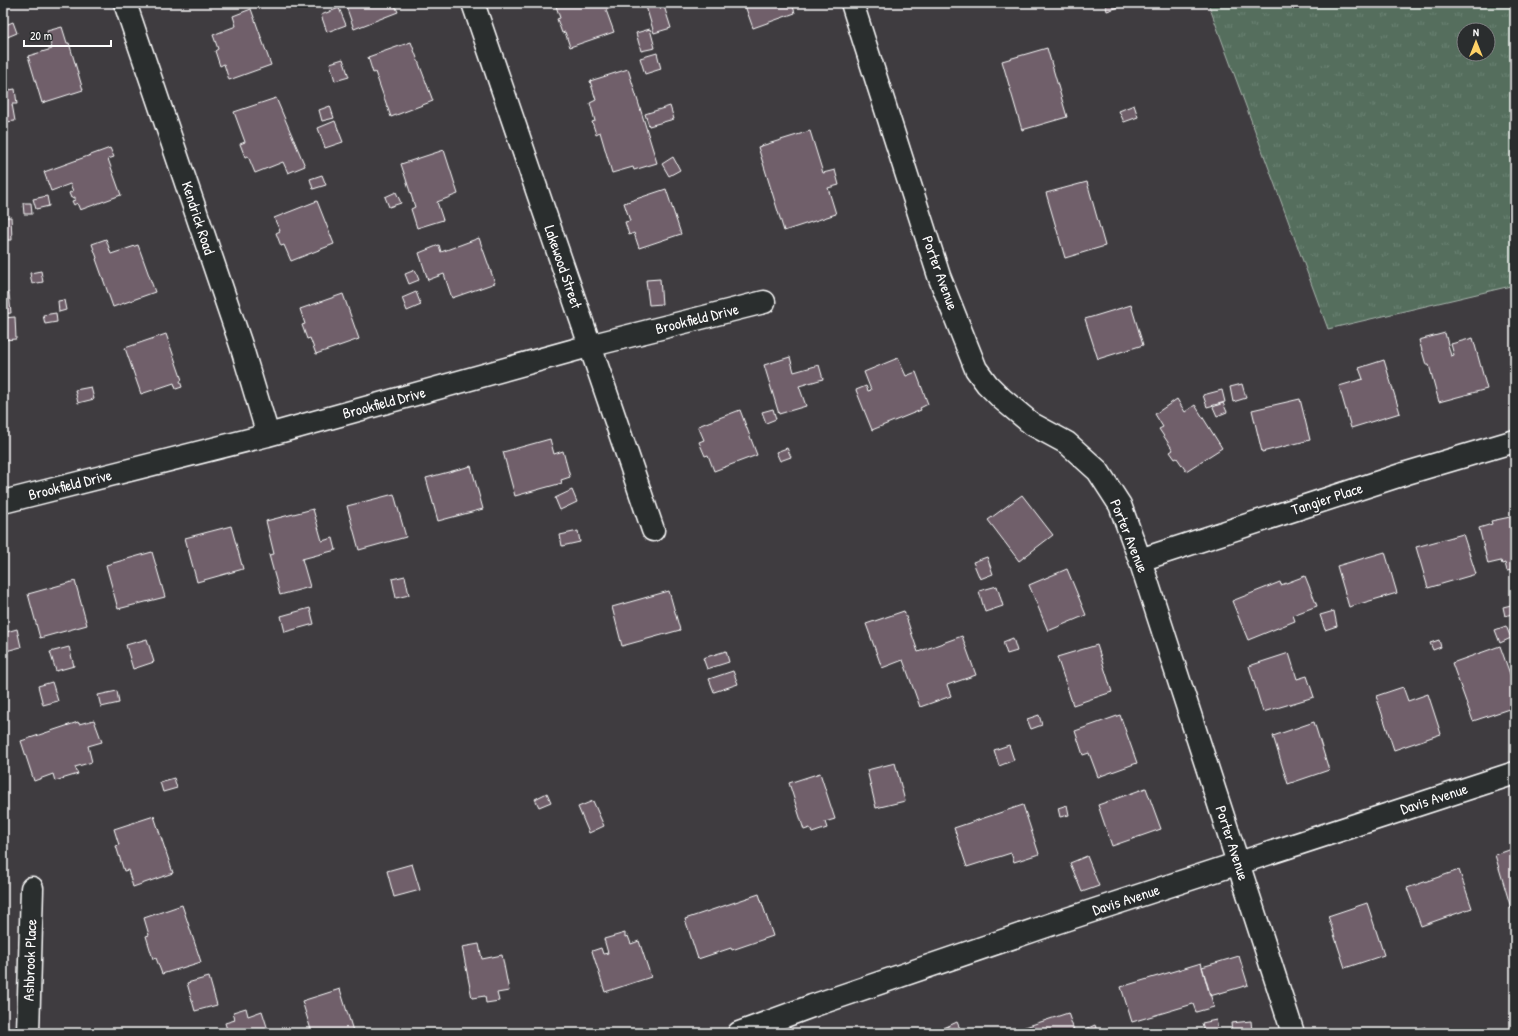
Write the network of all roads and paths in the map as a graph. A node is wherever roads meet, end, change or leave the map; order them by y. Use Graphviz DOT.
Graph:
graph roads {
  1 [pos="125,3"];
  2 [pos="473,3"];
  3 [pos="852,3"];
  4 [pos="764,302"];
  5 [pos="589,346"];
  6 [pos="268,435"];
  7 [pos="1515,441"];
  8 [pos="3,502"];
  9 [pos="653,530"];
  10 [pos="1140,560"];
  11 [pos="1515,773"];
  12 [pos="1238,862"];
  13 [pos="32,888"];
  14 [pos="28,1033"];
  15 [pos="739,1033"];
  16 [pos="1293,1033"];
  1 -- 6 [label="street, Kendrick Road"];
  2 -- 5 [label="street, Lakewood Street"];
  3 -- 10 [label="street, Porter Avenue"];
  4 -- 5 [label="street, Brookfield Drive"];
  5 -- 6 [label="street, Brookfield Drive"];
  5 -- 9 [label="street, Lakewood Street"];
  6 -- 8 [label="street, Brookfield Drive"];
  7 -- 10 [label="street, Tangier Place"];
  10 -- 12 [label="street, Porter Avenue"];
  11 -- 12 [label="street, Davis Avenue"];
  12 -- 15 [label="street, Davis Avenue"];
  12 -- 16 [label="street, Porter Avenue"];
  13 -- 14 [label="street, Ashbrook Place"];
}
